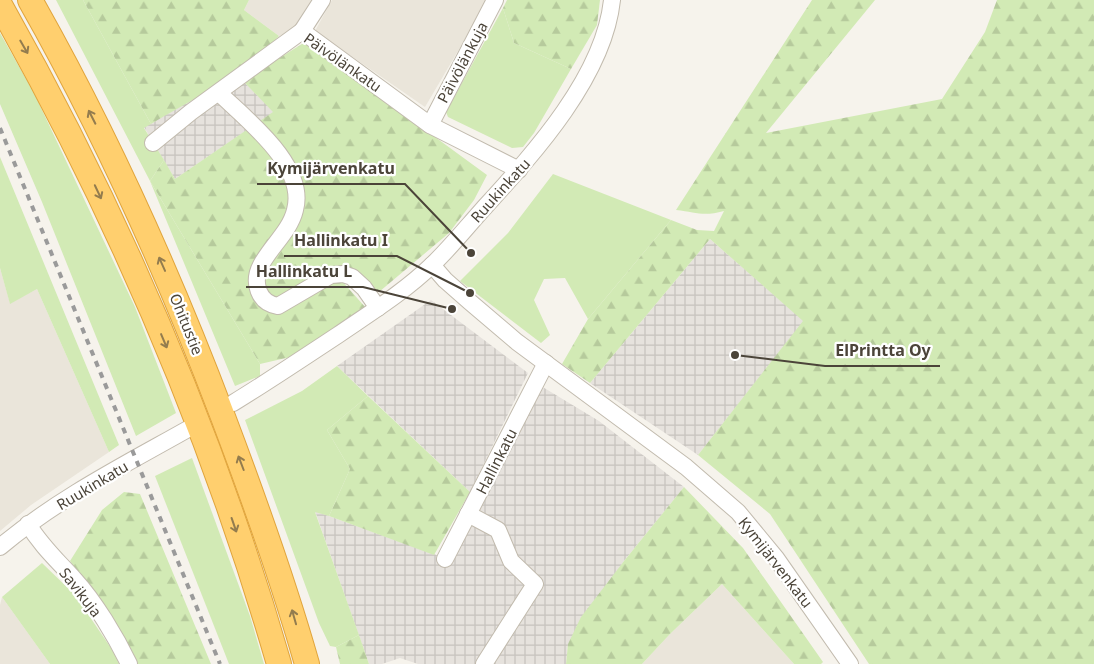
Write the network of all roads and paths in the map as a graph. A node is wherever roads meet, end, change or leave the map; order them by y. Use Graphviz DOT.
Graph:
graph roads {
  1 [pos="30,0"];
  2 [pos="322,0"];
  3 [pos="495,0"];
  4 [pos="612,0"];
  5 [pos="0,5"];
  6 [pos="302,31"];
  7 [pos="219,93"];
  8 [pos="430,125"];
  9 [pos="153,143"];
  10 [pos="519,170"];
  11 [pos="432,265"];
  12 [pos="378,308"];
  13 [pos="546,363"];
  14 [pos="233,403"];
  15 [pos="188,429"];
  16 [pos="468,514"];
  17 [pos="28,524"];
  18 [pos="0,546"];
  19 [pos="445,559"];
  20 [pos="843,661"];
  21 [pos="129,664"];
  22 [pos="279,664"];
  23 [pos="307,664"];
  24 [pos="484,664"];
  23 -- 1 [label="highway, Ohitustie, one-way"];
  2 -- 6 [label="street"];
  3 -- 8 [label="street, Päivölänkuja"];
  4 -- 10 [label="street, Ruukinkatu"];
  5 -- 22 [label="highway, Ohitustie, one-way"];
  6 -- 7 [label="street, Päivölänkatu"];
  6 -- 8 [label="street, Päivölänkatu"];
  7 -- 9 [label="street, Päivölänkatu"];
  7 -- 12 [label="street"];
  8 -- 10 [label="street, Päivölänkatu"];
  10 -- 11 [label="street, Ruukinkatu"];
  11 -- 12 [label="street, Ruukinkatu"];
  11 -- 13 [label="street, Kymijärvenkatu"];
  12 -- 14 [label="street, Ruukinkatu"];
  13 -- 16 [label="street, Hallinkatu"];
  13 -- 20 [label="street, Kymijärvenkatu"];
  15 -- 17 [label="street, Ruukinkatu"];
  16 -- 19 [label="street, Hallinkatu"];
  16 -- 24 [label="street"];
  17 -- 18 [label="street, Ruukinkatu"];
  17 -- 21 [label="street, Savikuja"];
}
